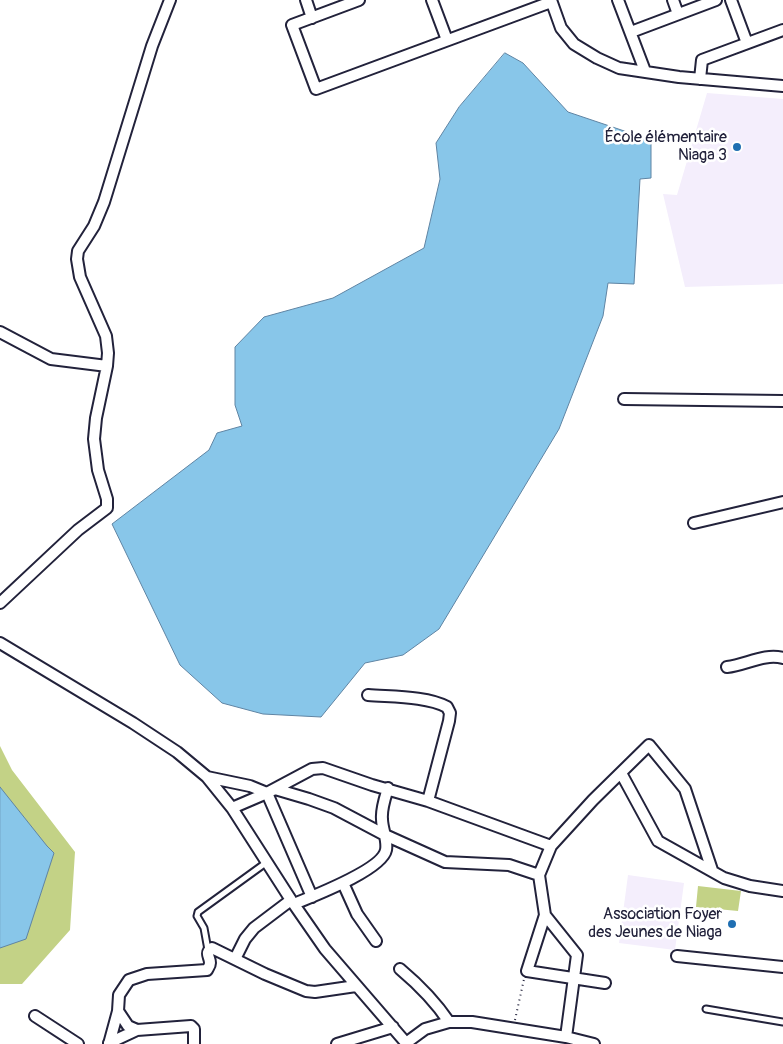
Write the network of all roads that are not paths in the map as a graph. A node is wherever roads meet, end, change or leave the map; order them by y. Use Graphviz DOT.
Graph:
graph roads {
  1 [pos="170,0"];
  2 [pos="306,0"];
  3 [pos="359,0"];
  4 [pos="432,0"];
  5 [pos="618,0"];
  6 [pos="673,0"];
  7 [pos="716,0"];
  8 [pos="731,0"];
  9 [pos="551,1"];
  10 [pos="678,14"];
  11 [pos="312,18"];
  12 [pos="783,30"];
  13 [pos="630,32"];
  14 [pos="447,40"];
  15 [pos="747,43"];
  16 [pos="645,71"];
  17 [pos="700,79"];
  18 [pos="783,86"];
  19 [pos="0,332"];
  20 [pos="107,366"];
  21 [pos="624,399"];
  22 [pos="783,401"];
  23 [pos="783,502"];
  24 [pos="694,523"];
  25 [pos="0,603"];
  26 [pos="0,643"];
  27 [pos="783,658"];
  28 [pos="727,667"];
  29 [pos="368,695"];
  30 [pos="621,773"];
  31 [pos="207,777"];
  32 [pos="388,788"];
  33 [pos="271,791"];
  34 [pos="428,800"];
  35 [pos="232,808"];
  36 [pos="385,835"];
  37 [pos="551,846"];
  38 [pos="267,862"];
  39 [pos="712,870"];
  40 [pos="539,875"];
  41 [pos="343,883"];
  42 [pos="783,892"];
  43 [pos="312,897"];
  44 [pos="292,902"];
  45 [pos="545,915"];
  46 [pos="376,941"];
  47 [pos="208,950"];
  48 [pos="676,956"];
  49 [pos="235,959"];
  50 [pos="783,967"];
  51 [pos="400,969"];
  52 [pos="574,978"];
  53 [pos="605,983"];
  54 [pos="356,986"];
  55 [pos="706,1009"];
  56 [pos="118,1011"];
  57 [pos="35,1016"];
  58 [pos="449,1022"];
  59 [pos="783,1022"];
  60 [pos="393,1027"];
  61 [pos="137,1030"];
  62 [pos="569,1040"];
  63 [pos="78,1044"];
  64 [pos="109,1044"];
  65 [pos="194,1044"];
  66 [pos="337,1044"];
  67 [pos="407,1044"];
  68 [pos="594,1044"];
  1 -- 20 [label="street"];
  2 -- 11 [label="street"];
  3 -- 11 [label="street"];
  4 -- 14 [label="street"];
  5 -- 13 [label="street"];
  6 -- 10 [label="street"];
  7 -- 10 [label="street"];
  8 -- 15 [label="street"];
  9 -- 14 [label="street"];
  9 -- 16 [label="street"];
  10 -- 13 [label="street"];
  11 -- 14 [label="street"];
  12 -- 15 [label="street"];
  13 -- 16 [label="street"];
  15 -- 17 [label="street"];
  16 -- 17 [label="street"];
  17 -- 18 [label="street"];
  19 -- 20 [label="street"];
  20 -- 25 [label="street"];
  21 -- 22 [label="street"];
  23 -- 24 [label="street"];
  26 -- 31 [label="street"];
  27 -- 28 [label="street"];
  29 -- 34 [label="street"];
  30 -- 37 [label="street"];
  30 -- 39 [label="street"];
  30 -- 39 [label="street"];
  31 -- 33 [label="street"];
  31 -- 35 [label="street"];
  32 -- 33 [label="street"];
  32 -- 34 [label="street"];
  32 -- 36 [label="street"];
  33 -- 35 [label="street"];
  33 -- 36 [label="street"];
  33 -- 43 [label="street"];
  34 -- 37 [label="street"];
  35 -- 38 [label="street"];
  36 -- 40 [label="street"];
  36 -- 41 [label="street"];
  37 -- 40 [label="street"];
  38 -- 44 [label="street"];
  38 -- 47 [label="lane"];
  39 -- 42 [label="street"];
  40 -- 45 [label="street"];
  41 -- 43 [label="street"];
  41 -- 46 [label="street"];
  43 -- 44 [label="street"];
  44 -- 49 [label="street"];
  44 -- 54 [label="street"];
  45 -- 52 [label="street"];
  45 -- 52 [label="street"];
  47 -- 49 [label="street"];
  47 -- 56 [label="street"];
  48 -- 50 [label="street"];
  49 -- 54 [label="street"];
  51 -- 58 [label="street"];
  52 -- 53 [label="street"];
  52 -- 62 [label="street"];
  54 -- 60 [label="street"];
  55 -- 59 [label="lane"];
  56 -- 61 [label="street"];
  56 -- 64 [label="street"];
  57 -- 63 [label="street"];
  58 -- 62 [label="street"];
  58 -- 67 [label="street"];
  60 -- 66 [label="street"];
  60 -- 67 [label="street"];
  61 -- 64 [label="street"];
  61 -- 65 [label="street"];
  62 -- 68 [label="street"];
}
